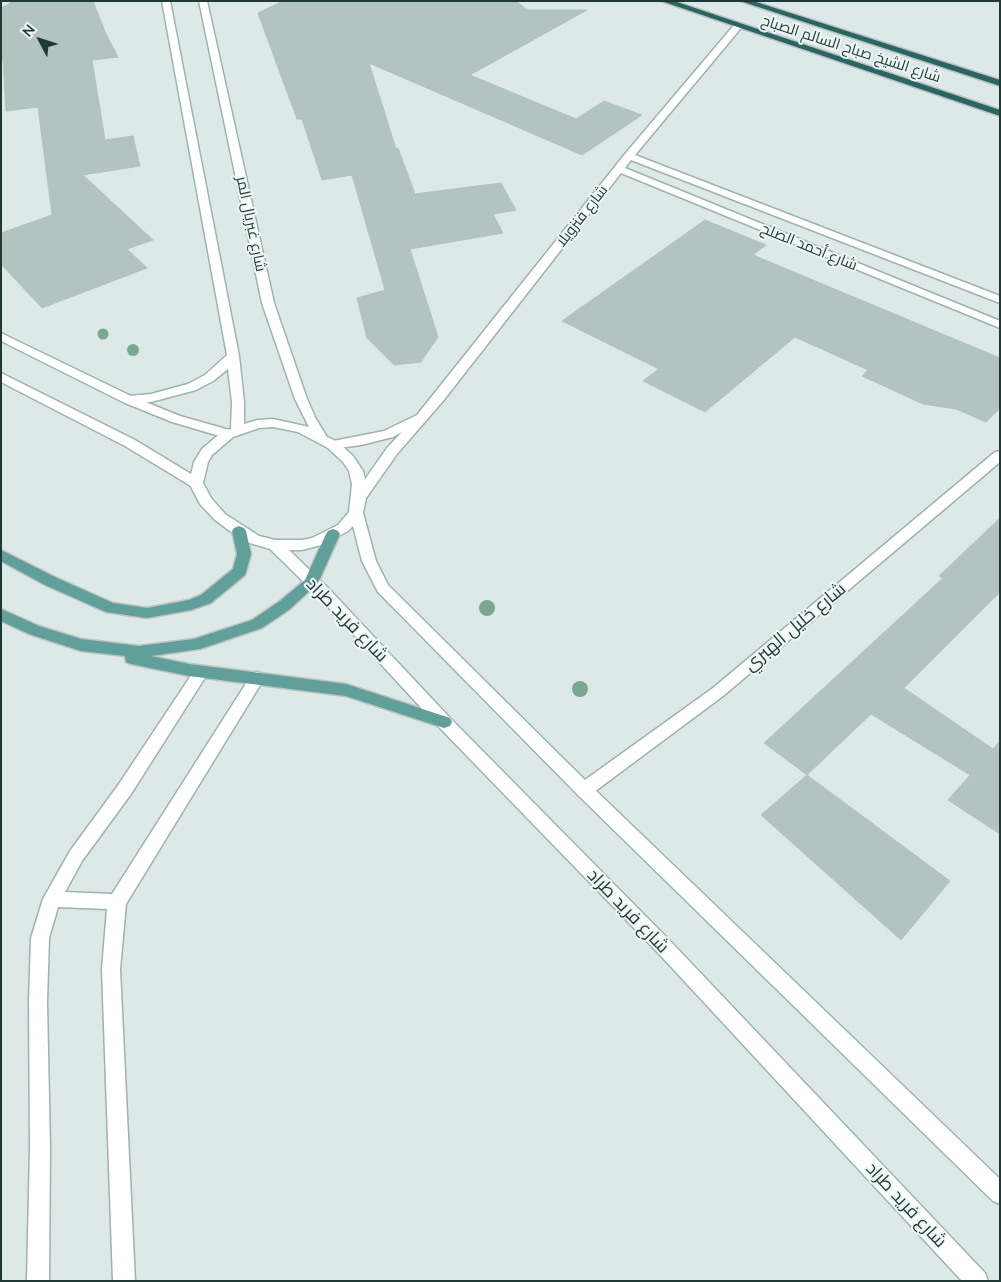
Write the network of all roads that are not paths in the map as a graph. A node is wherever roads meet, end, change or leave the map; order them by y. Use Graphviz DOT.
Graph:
graph roads {
  1 [pos="166,1"];
  2 [pos="203,1"];
  3 [pos="665,1"];
  4 [pos="744,1"];
  5 [pos="784,3"];
  6 [pos="811,23"];
  7 [pos="738,26"];
  8 [pos="1000,83"];
  9 [pos="1000,113"];
  10 [pos="629,156"];
  11 [pos="619,169"];
  12 [pos="1000,300"];
  13 [pos="1000,326"];
  14 [pos="1,336"];
  15 [pos="233,356"];
  16 [pos="1,377"];
  17 [pos="129,400"];
  18 [pos="429,409"];
  19 [pos="233,432"];
  20 [pos="328,442"];
  21 [pos="1000,455"];
  22 [pos="196,484"];
  23 [pos="357,506"];
  24 [pos="239,531"];
  25 [pos="333,534"];
  26 [pos="275,545"];
  27 [pos="1,555"];
  28 [pos="311,583"];
  29 [pos="1,614"];
  30 [pos="81,645"];
  31 [pos="201,672"];
  32 [pos="257,678"];
  33 [pos="444,722"];
  34 [pos="584,790"];
  35 [pos="52,898"];
  36 [pos="117,902"];
  37 [pos="1000,1194"];
  38 [pos="38,1281"];
  39 [pos="124,1281"];
  40 [pos="977,1281"];
  1 -- 15 [label="main road"];
  2 -- 20 [label="main road, شارع غبريال المر"];
  3 -- 7 [label="highway, شارع الشيخ صباح السالم الصباح"];
  4 -- 6 [label="highway, شارع الشيخ صباح السالم الصباح"];
  5 -- 6 [label="highway"];
  6 -- 8 [label="highway, شارع الشيخ صباح السالم الصباح"];
  7 -- 9 [label="highway, شارع الشيخ صباح السالم الصباح"];
  7 -- 10 [label="main road, شارع فنزويلا"];
  10 -- 11 [label="main road, شارع فنزويلا"];
  10 -- 12 [label="main road, شارع أحمد الصلح"];
  11 -- 13 [label="main road, شارع أحمد الصلح"];
  11 -- 18 [label="main road, شارع فنزويلا"];
  14 -- 17 [label="main road"];
  15 -- 17 [label="main road"];
  15 -- 19 [label="main road"];
  16 -- 22 [label="main road"];
  17 -- 19 [label="main road"];
  18 -- 20 [label="main road, شارع فنزويلا"];
  18 -- 23 [label="main road, شارع فنزويلا"];
  19 -- 20 [label="main road"];
  19 -- 22 [label="main road"];
  20 -- 23 [label="main road"];
  21 -- 34 [label="main road, شارع خليل الهبري"];
  22 -- 24 [label="main road"];
  23 -- 25 [label="main road"];
  23 -- 34 [label="main road"];
  24 -- 26 [label="main road"];
  24 -- 27 [label="main road"];
  25 -- 26 [label="main road"];
  25 -- 28 [label="main road"];
  26 -- 28 [label="main road, شارع فريد طراد"];
  28 -- 30 [label="main road"];
  28 -- 33 [label="main road, شارع فريد طراد"];
  29 -- 30 [label="main road"];
  30 -- 31 [label="main road"];
  31 -- 32 [label="main road"];
  31 -- 35 [label="main road"];
  32 -- 33 [label="main road"];
  32 -- 36 [label="main road"];
  33 -- 40 [label="main road, شارع فريد طراد"];
  34 -- 37 [label="main road"];
  35 -- 36 [label="main road"];
  35 -- 38 [label="main road"];
  36 -- 39 [label="main road"];
}
